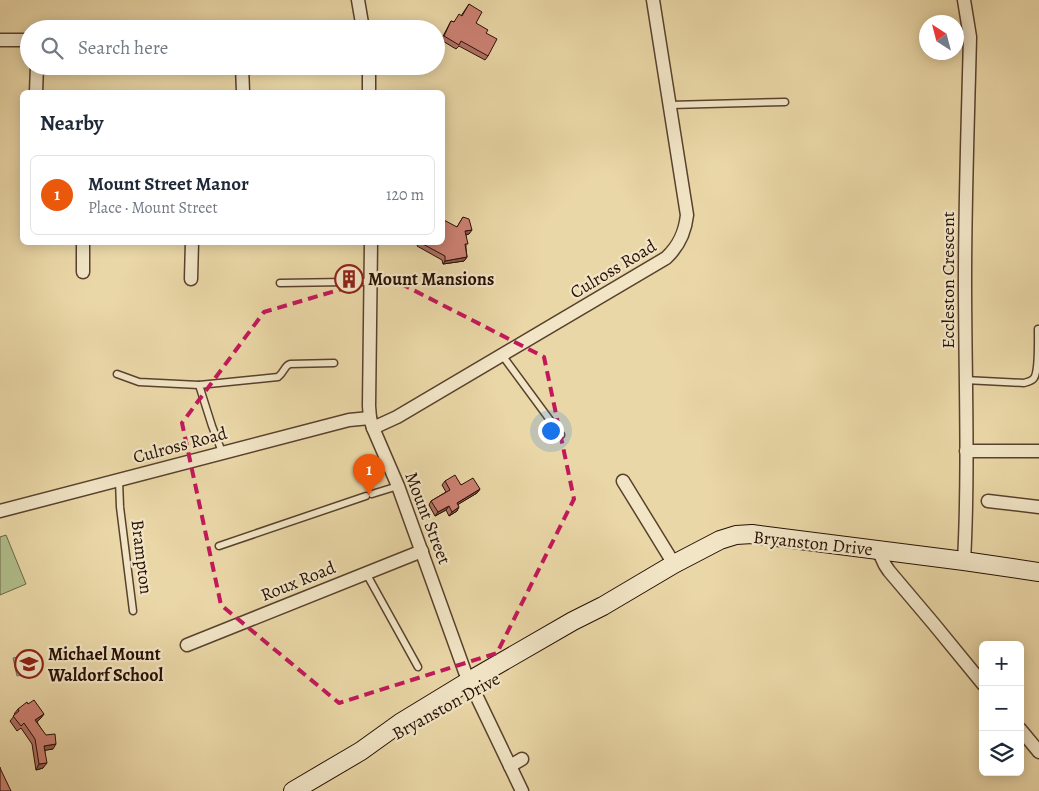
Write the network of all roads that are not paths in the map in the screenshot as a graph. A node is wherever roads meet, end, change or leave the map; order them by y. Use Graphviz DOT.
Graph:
graph roads {
  1 [pos="358,0"];
  2 [pos="653,0"];
  3 [pos="964,0"];
  4 [pos="361,20"];
  5 [pos="0,40"];
  6 [pos="20,40"];
  7 [pos="37,75"];
  8 [pos="242,75"];
  9 [pos="369,75"];
  10 [pos="36,90"];
  11 [pos="243,90"];
  12 [pos="369,90"];
  13 [pos="785,102"];
  14 [pos="670,105"];
  15 [pos="83,245"];
  16 [pos="192,245"];
  17 [pos="370,245"];
  18 [pos="83,272"];
  19 [pos="192,279"];
  20 [pos="370,282"];
  21 [pos="280,283"];
  22 [pos="1038,329"];
  23 [pos="502,355"];
  24 [pos="334,363"];
  25 [pos="117,374"];
  26 [pos="965,380"];
  27 [pos="199,385"];
  28 [pos="372,423"];
  29 [pos="561,435"];
  30 [pos="966,450"];
  31 [pos="1039,451"];
  32 [pos="222,452"];
  33 [pos="119,480"];
  34 [pos="624,482"];
  35 [pos="398,486"];
  36 [pos="988,501"];
  37 [pos="1039,507"];
  38 [pos="0,511"];
  39 [pos="219,546"];
  40 [pos="878,550"];
  41 [pos="422,551"];
  42 [pos="964,561"];
  43 [pos="674,564"];
  44 [pos="1039,572"];
  45 [pos="366,573"];
  46 [pos="134,611"];
  47 [pos="187,645"];
  48 [pos="418,667"];
  49 [pos="979,679"];
  50 [pos="472,686"];
  51 [pos="1022,731"];
  52 [pos="1039,752"];
  53 [pos="522,759"];
  54 [pos="510,766"];
  55 [pos="293,791"];
  56 [pos="522,791"];
  1 -- 4 [label="street"];
  2 -- 14 [label="street, Culross Road"];
  3 -- 26 [label="street, Eccleston Crescent"];
  5 -- 6 [label="street"];
  7 -- 10 [label="street"];
  8 -- 11 [label="street"];
  9 -- 12 [label="street"];
  13 -- 14 [label="lane"];
  14 -- 23 [label="street, Culross Road"];
  15 -- 18 [label="street"];
  16 -- 19 [label="street"];
  17 -- 20 [label="street, Mount Street"];
  20 -- 21 [label="lane"];
  20 -- 28 [label="street, Mount Street"];
  22 -- 26 [label="lane"];
  23 -- 28 [label="street, Culross Road"];
  23 -- 29 [label="lane"];
  24 -- 27 [label="lane"];
  25 -- 27 [label="lane"];
  26 -- 30 [label="street, Eccleston Crescent"];
  27 -- 32 [label="lane"];
  28 -- 32 [label="street, Culross Road"];
  28 -- 35 [label="street, Mount Street"];
  30 -- 31 [label="street"];
  30 -- 42 [label="street, Eccleston Crescent"];
  32 -- 33 [label="street, Culross Road"];
  33 -- 38 [label="street, Culross Road"];
  33 -- 46 [label="lane, Brampton"];
  34 -- 43 [label="street"];
  35 -- 39 [label="lane"];
  35 -- 41 [label="street, Mount Street"];
  36 -- 37 [label="street"];
  40 -- 42 [label="main road, Bryanston Drive"];
  40 -- 43 [label="main road, Bryanston Drive"];
  40 -- 49 [label="street"];
  41 -- 45 [label="street, Roux Road"];
  41 -- 50 [label="street, Mount Street"];
  42 -- 44 [label="main road, Bryanston Drive"];
  43 -- 50 [label="main road, Bryanston Drive"];
  45 -- 47 [label="street, Roux Road"];
  45 -- 48 [label="lane"];
  50 -- 54 [label="street, Mount Street"];
  50 -- 55 [label="main road, Bryanston Drive"];
  51 -- 52 [label="street"];
  53 -- 54 [label="street"];
  54 -- 56 [label="street, Mount Street"];
}
